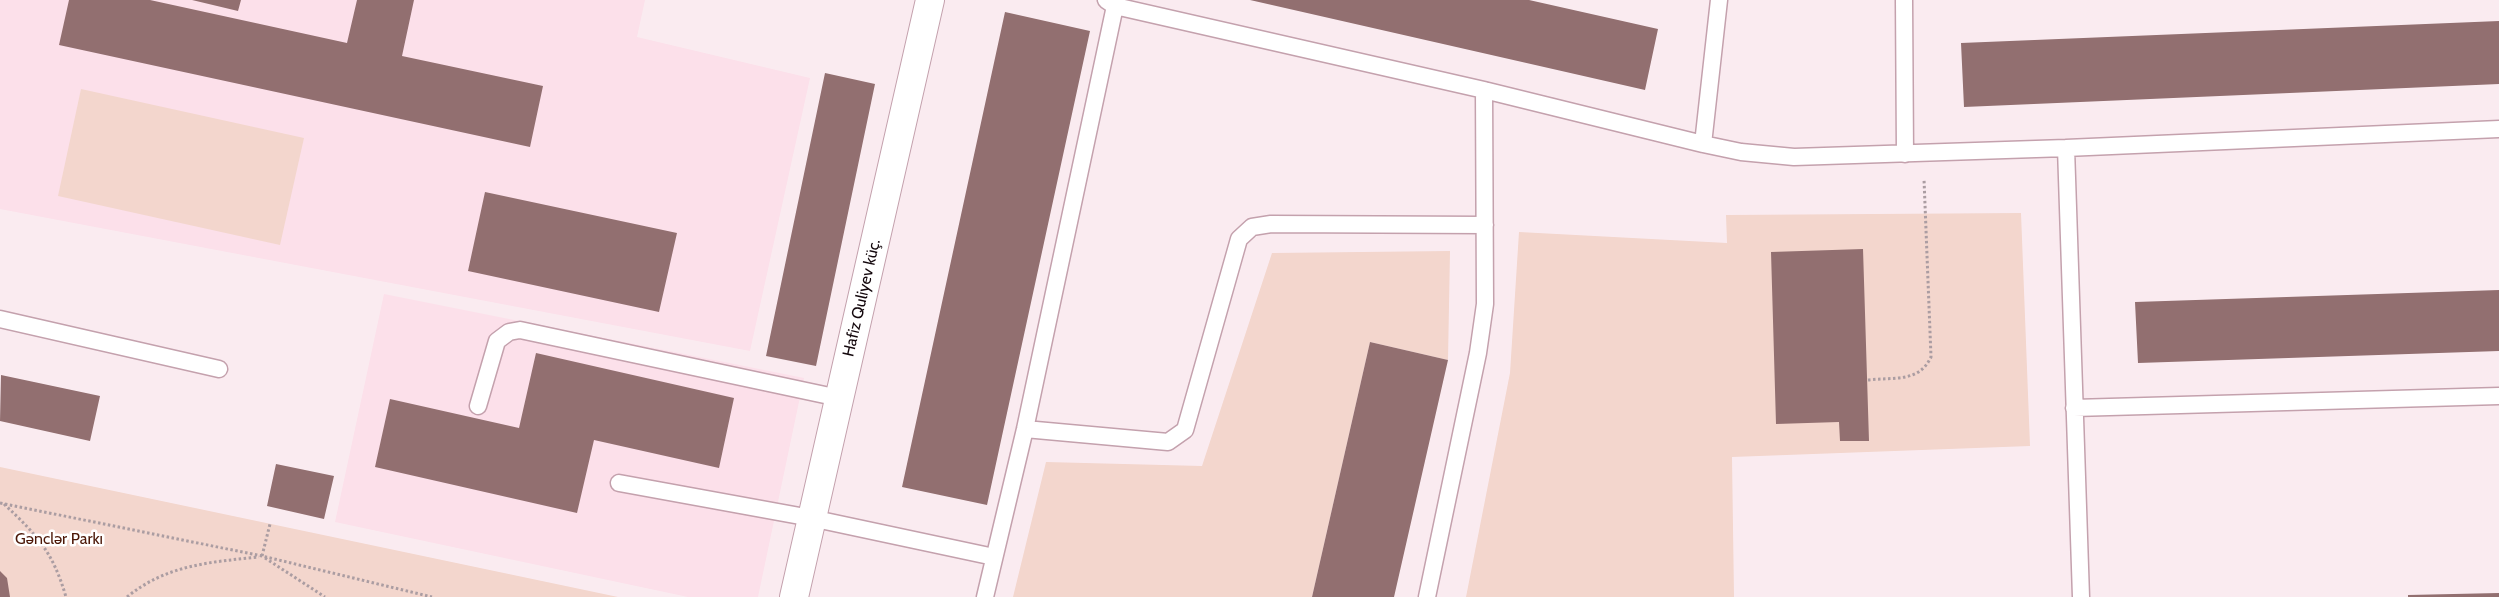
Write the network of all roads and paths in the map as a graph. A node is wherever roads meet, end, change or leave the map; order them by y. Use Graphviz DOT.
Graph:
graph roads {
  1 [pos="930,0"];
  2 [pos="1719,0"];
  3 [pos="1904,0"];
  4 [pos="1110,3"];
  5 [pos="1484,90"];
  6 [pos="2499,129"];
  7 [pos="1703,144"];
  8 [pos="2066,148"];
  9 [pos="1906,154"];
  10 [pos="1924,154"];
  11 [pos="1485,224"];
  12 [pos="0,319"];
  13 [pos="219,369"];
  14 [pos="1868,380"];
  15 [pos="2499,396"];
  16 [pos="839,398"];
  17 [pos="478,406"];
  18 [pos="2074,408"];
  19 [pos="1025,429"];
  20 [pos="619,483"];
  21 [pos="1,502"];
  22 [pos="811,518"];
  23 [pos="270,524"];
  24 [pos="262,556"];
  25 [pos="994,557"];
  26 [pos="66,597"];
  27 [pos="127,597"];
  28 [pos="325,597"];
  29 [pos="432,597"];
  30 [pos="794,597"];
  31 [pos="986,597"];
  32 [pos="1428,597"];
  33 [pos="2081,597"];
  1 -- 16 [label="street, Hafiz Quliyev küç."];
  2 -- 7 [label="lane"];
  3 -- 9 [label="lane"];
  4 -- 5 [label="lane"];
  4 -- 19 [label="lane"];
  5 -- 7 [label="lane"];
  5 -- 11 [label="lane"];
  6 -- 8 [label="lane"];
  7 -- 9 [label="lane"];
  8 -- 10 [label="lane"];
  8 -- 18 [label="lane"];
  9 -- 10 [label="lane"];
  10 -- 14 [label="path"];
  11 -- 19 [label="lane"];
  11 -- 32 [label="lane"];
  12 -- 13 [label="lane"];
  15 -- 18 [label="lane"];
  16 -- 17 [label="lane"];
  16 -- 22 [label="street, Hafiz Quliyev küç."];
  18 -- 33 [label="lane"];
  19 -- 25 [label="lane"];
  20 -- 22 [label="lane"];
  21 -- 24 [label="path"];
  21 -- 26 [label="path"];
  22 -- 25 [label="lane"];
  22 -- 30 [label="street, Hafiz Quliyev küç."];
  23 -- 24 [label="path"];
  24 -- 27 [label="path"];
  24 -- 28 [label="path"];
  24 -- 29 [label="path"];
  25 -- 31 [label="lane"];
}
